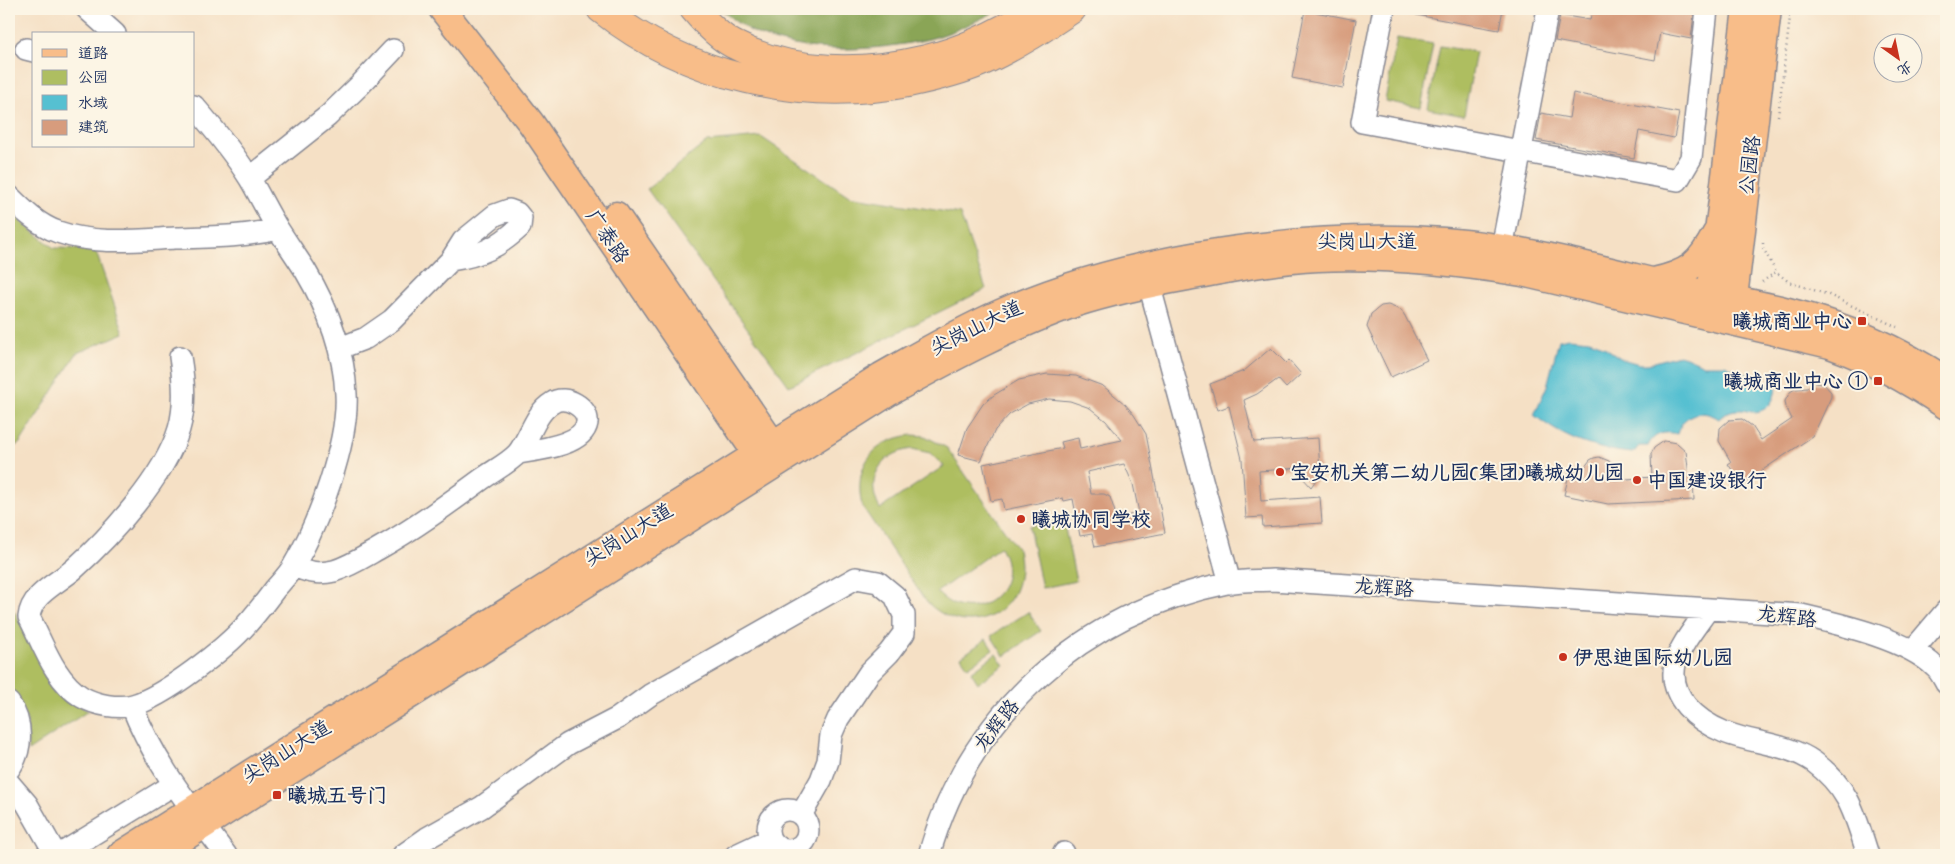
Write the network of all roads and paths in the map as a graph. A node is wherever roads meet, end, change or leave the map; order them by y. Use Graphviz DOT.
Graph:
graph roads {
  1 [pos="87,9"];
  2 [pos="442,9"];
  3 [pos="465,9"];
  4 [pos="601,9"];
  5 [pos="694,9"];
  6 [pos="1037,9"];
  7 [pos="1072,9"];
  8 [pos="1384,9"];
  9 [pos="1548,9"];
  10 [pos="1707,9"];
  11 [pos="1746,9"];
  12 [pos="1768,9"];
  13 [pos="1791,9"];
  14 [pos="113,32"];
  15 [pos="393,50"];
  16 [pos="931,68"];
  17 [pos="195,107"];
  18 [pos="1777,120"];
  19 [pos="1520,151"];
  20 [pos="250,178"];
  21 [pos="9,196"];
  22 [pos="1719,228"];
  23 [pos="278,229"];
  24 [pos="1751,243"];
  25 [pos="1502,248"];
  26 [pos="451,260"];
  27 [pos="1776,272"];
  28 [pos="1147,275"];
  29 [pos="1654,281"];
  30 [pos="1721,308"];
  31 [pos="1789,311"];
  32 [pos="340,348"];
  33 [pos="180,357"];
  34 [pos="1946,380"];
  35 [pos="1946,406"];
  36 [pos="518,453"];
  37 [pos="769,456"];
  38 [pos="294,566"];
  39 [pos="1230,583"];
  40 [pos="1708,609"];
  41 [pos="1946,611"];
  42 [pos="1913,650"];
  43 [pos="1946,683"];
  44 [pos="9,703"];
  45 [pos="132,706"];
  46 [pos="9,769"];
  47 [pos="9,783"];
  48 [pos="173,785"];
  49 [pos="801,815"];
  50 [pos="198,818"];
  51 [pos="770,839"];
  52 [pos="789,853"];
  53 [pos="58,855"];
  54 [pos="120,855"];
  55 [pos="157,855"];
  56 [pos="226,855"];
  57 [pos="403,855"];
  58 [pos="736,855"];
  59 [pos="929,855"];
  60 [pos="1868,855"];
  1 -- 14 [label="street"];
  2 -- 37 [label="main road, 广泰路"];
  3 -- 37 [label="main road, 广泰路"];
  4 -- 16 [label="highway"];
  5 -- 16 [label="highway"];
  6 -- 16 [label="highway"];
  7 -- 16 [label="highway"];
  8 -- 19 [label="street"];
  9 -- 19 [label="street"];
  10 -- 19 [label="street"];
  11 -- 22 [label="main road, 公园路"];
  12 -- 24 [label="main road, 公园路"];
  13 -- 18 [label="path, 公园路"];
  15 -- 20 [label="street"];
  17 -- 20 [label="street"];
  19 -- 25 [label="street"];
  20 -- 23 [label="street"];
  21 -- 23 [label="street"];
  22 -- 29 [label="main road"];
  22 -- 30 [label="main road, 公园路"];
  23 -- 32 [label="street"];
  24 -- 27 [label="path"];
  24 -- 30 [label="main road, 公园路"];
  24 -- 31 [label="main road"];
  25 -- 28 [label="main road, 尖岗山大道"];
  25 -- 29 [label="main road, 尖岗山大道"];
  26 -- 32 [label="street"];
  28 -- 30 [label="main road, 尖岗山大道"];
  28 -- 37 [label="main road, 尖岗山大道"];
  28 -- 39 [label="street"];
  29 -- 30 [label="main road, 尖岗山大道"];
  30 -- 31 [label="main road, 尖岗山大道"];
  30 -- 35 [label="main road, 尖岗山大道"];
  31 -- 34 [label="main road, 尖岗山大道"];
  32 -- 38 [label="street"];
  33 -- 45 [label="street"];
  36 -- 38 [label="street"];
  37 -- 50 [label="main road, 尖岗山大道"];
  38 -- 45 [label="street"];
  39 -- 40 [label="street, 龙辉路"];
  39 -- 59 [label="street, 龙辉路"];
  40 -- 42 [label="street, 龙辉路"];
  40 -- 60 [label="street"];
  41 -- 42 [label="street"];
  42 -- 43 [label="street, 龙辉路"];
  44 -- 46 [label="street"];
  45 -- 48 [label="street"];
  47 -- 53 [label="street"];
  48 -- 50 [label="street"];
  48 -- 53 [label="street"];
  49 -- 51 [label="street"];
  49 -- 52 [label="street"];
  49 -- 57 [label="street"];
  50 -- 54 [label="main road, 尖岗山大道"];
  50 -- 55 [label="main road, 尖岗山大道"];
  50 -- 56 [label="street"];
  51 -- 52 [label="street"];
  51 -- 58 [label="street"];
}
